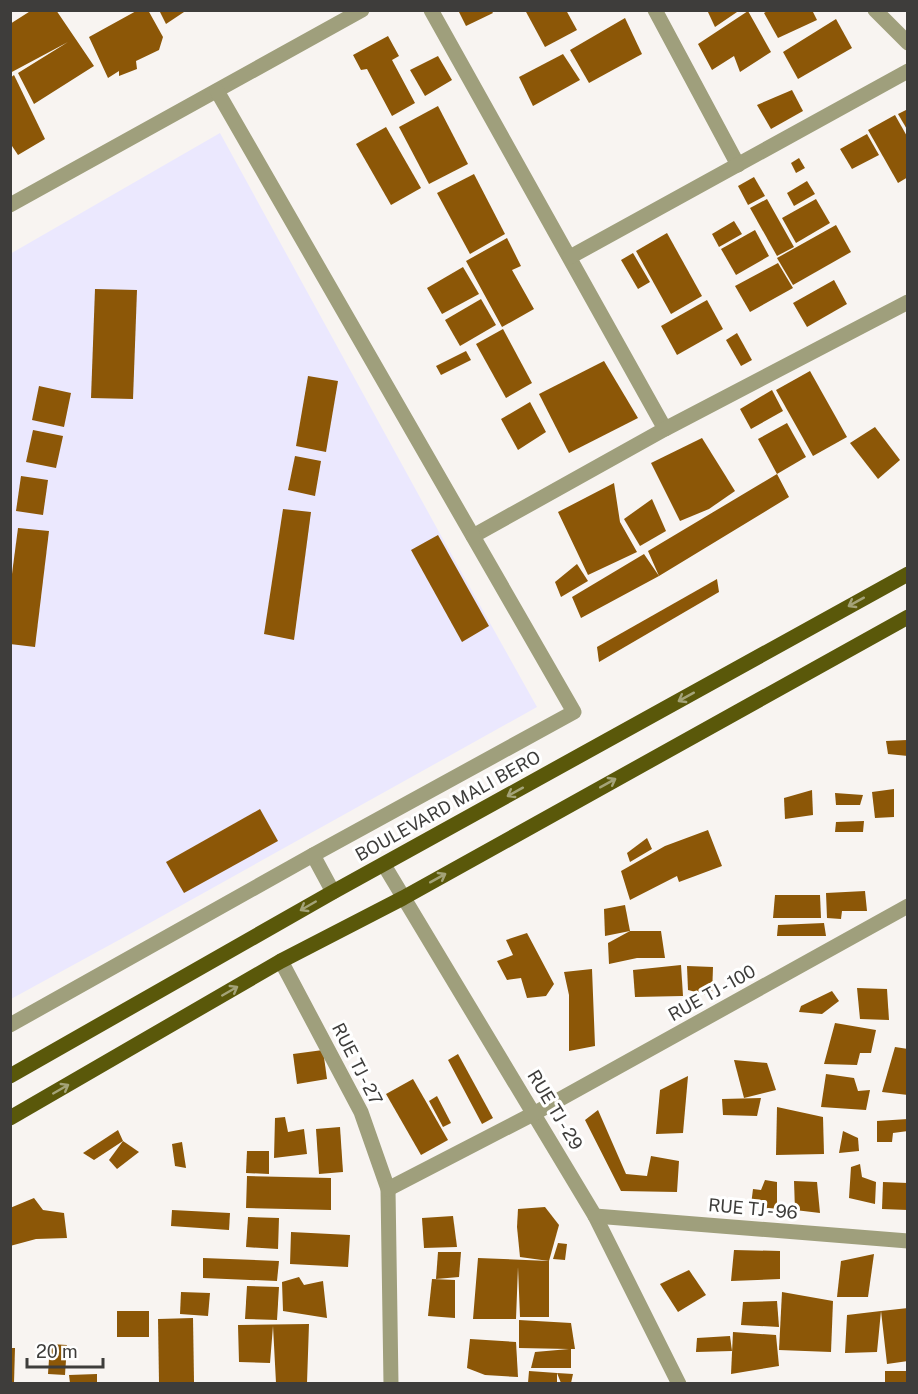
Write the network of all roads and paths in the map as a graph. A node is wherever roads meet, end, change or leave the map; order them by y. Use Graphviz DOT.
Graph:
graph roads {
  1 [pos="362,10"];
  2 [pos="431,10"];
  3 [pos="655,10"];
  4 [pos="875,10"];
  5 [pos="908,44"];
  6 [pos="908,71"];
  7 [pos="216,91"];
  8 [pos="738,165"];
  9 [pos="10,205"];
  10 [pos="570,257"];
  11 [pos="908,302"];
  12 [pos="665,429"];
  13 [pos="472,536"];
  14 [pos="908,574"];
  15 [pos="908,617"];
  16 [pos="313,855"];
  17 [pos="384,865"];
  18 [pos="333,892"];
  19 [pos="402,898"];
  20 [pos="908,906"];
  21 [pos="281,961"];
  22 [pos="10,1025"];
  23 [pos="10,1076"];
  24 [pos="535,1113"];
  25 [pos="10,1118"];
  26 [pos="388,1189"];
  27 [pos="595,1216"];
  28 [pos="908,1241"];
  29 [pos="391,1383"];
  30 [pos="680,1383"];
  1 -- 7 [label="street"];
  2 -- 10 [label="street"];
  3 -- 8 [label="street"];
  4 -- 5 [label="street"];
  6 -- 8 [label="street"];
  7 -- 9 [label="street"];
  7 -- 13 [label="street"];
  8 -- 10 [label="street"];
  10 -- 12 [label="street"];
  11 -- 12 [label="street"];
  12 -- 13 [label="street"];
  13 -- 16 [label="street"];
  14 -- 17 [label="main road, BOULEVARD MALI BERO, one-way"];
  19 -- 15 [label="main road, one-way"];
  16 -- 18 [label="street"];
  16 -- 22 [label="street"];
  17 -- 18 [label="main road, BOULEVARD MALI BERO"];
  17 -- 19 [label="street, RUE TJ - 29"];
  18 -- 23 [label="main road, BOULEVARD MALI BERO, one-way"];
  19 -- 21 [label="main road"];
  19 -- 24 [label="street, RUE TJ - 29"];
  20 -- 24 [label="street, RUE TJ - 100"];
  25 -- 21 [label="main road, one-way"];
  21 -- 26 [label="street, RUE TJ - 27"];
  24 -- 26 [label="street"];
  24 -- 27 [label="street, RUE TJ - 29"];
  26 -- 29 [label="street, RUE TJ - 27"];
  27 -- 28 [label="street, RUE TJ - 96"];
  27 -- 30 [label="street, RUE TJ - 29"];
}
